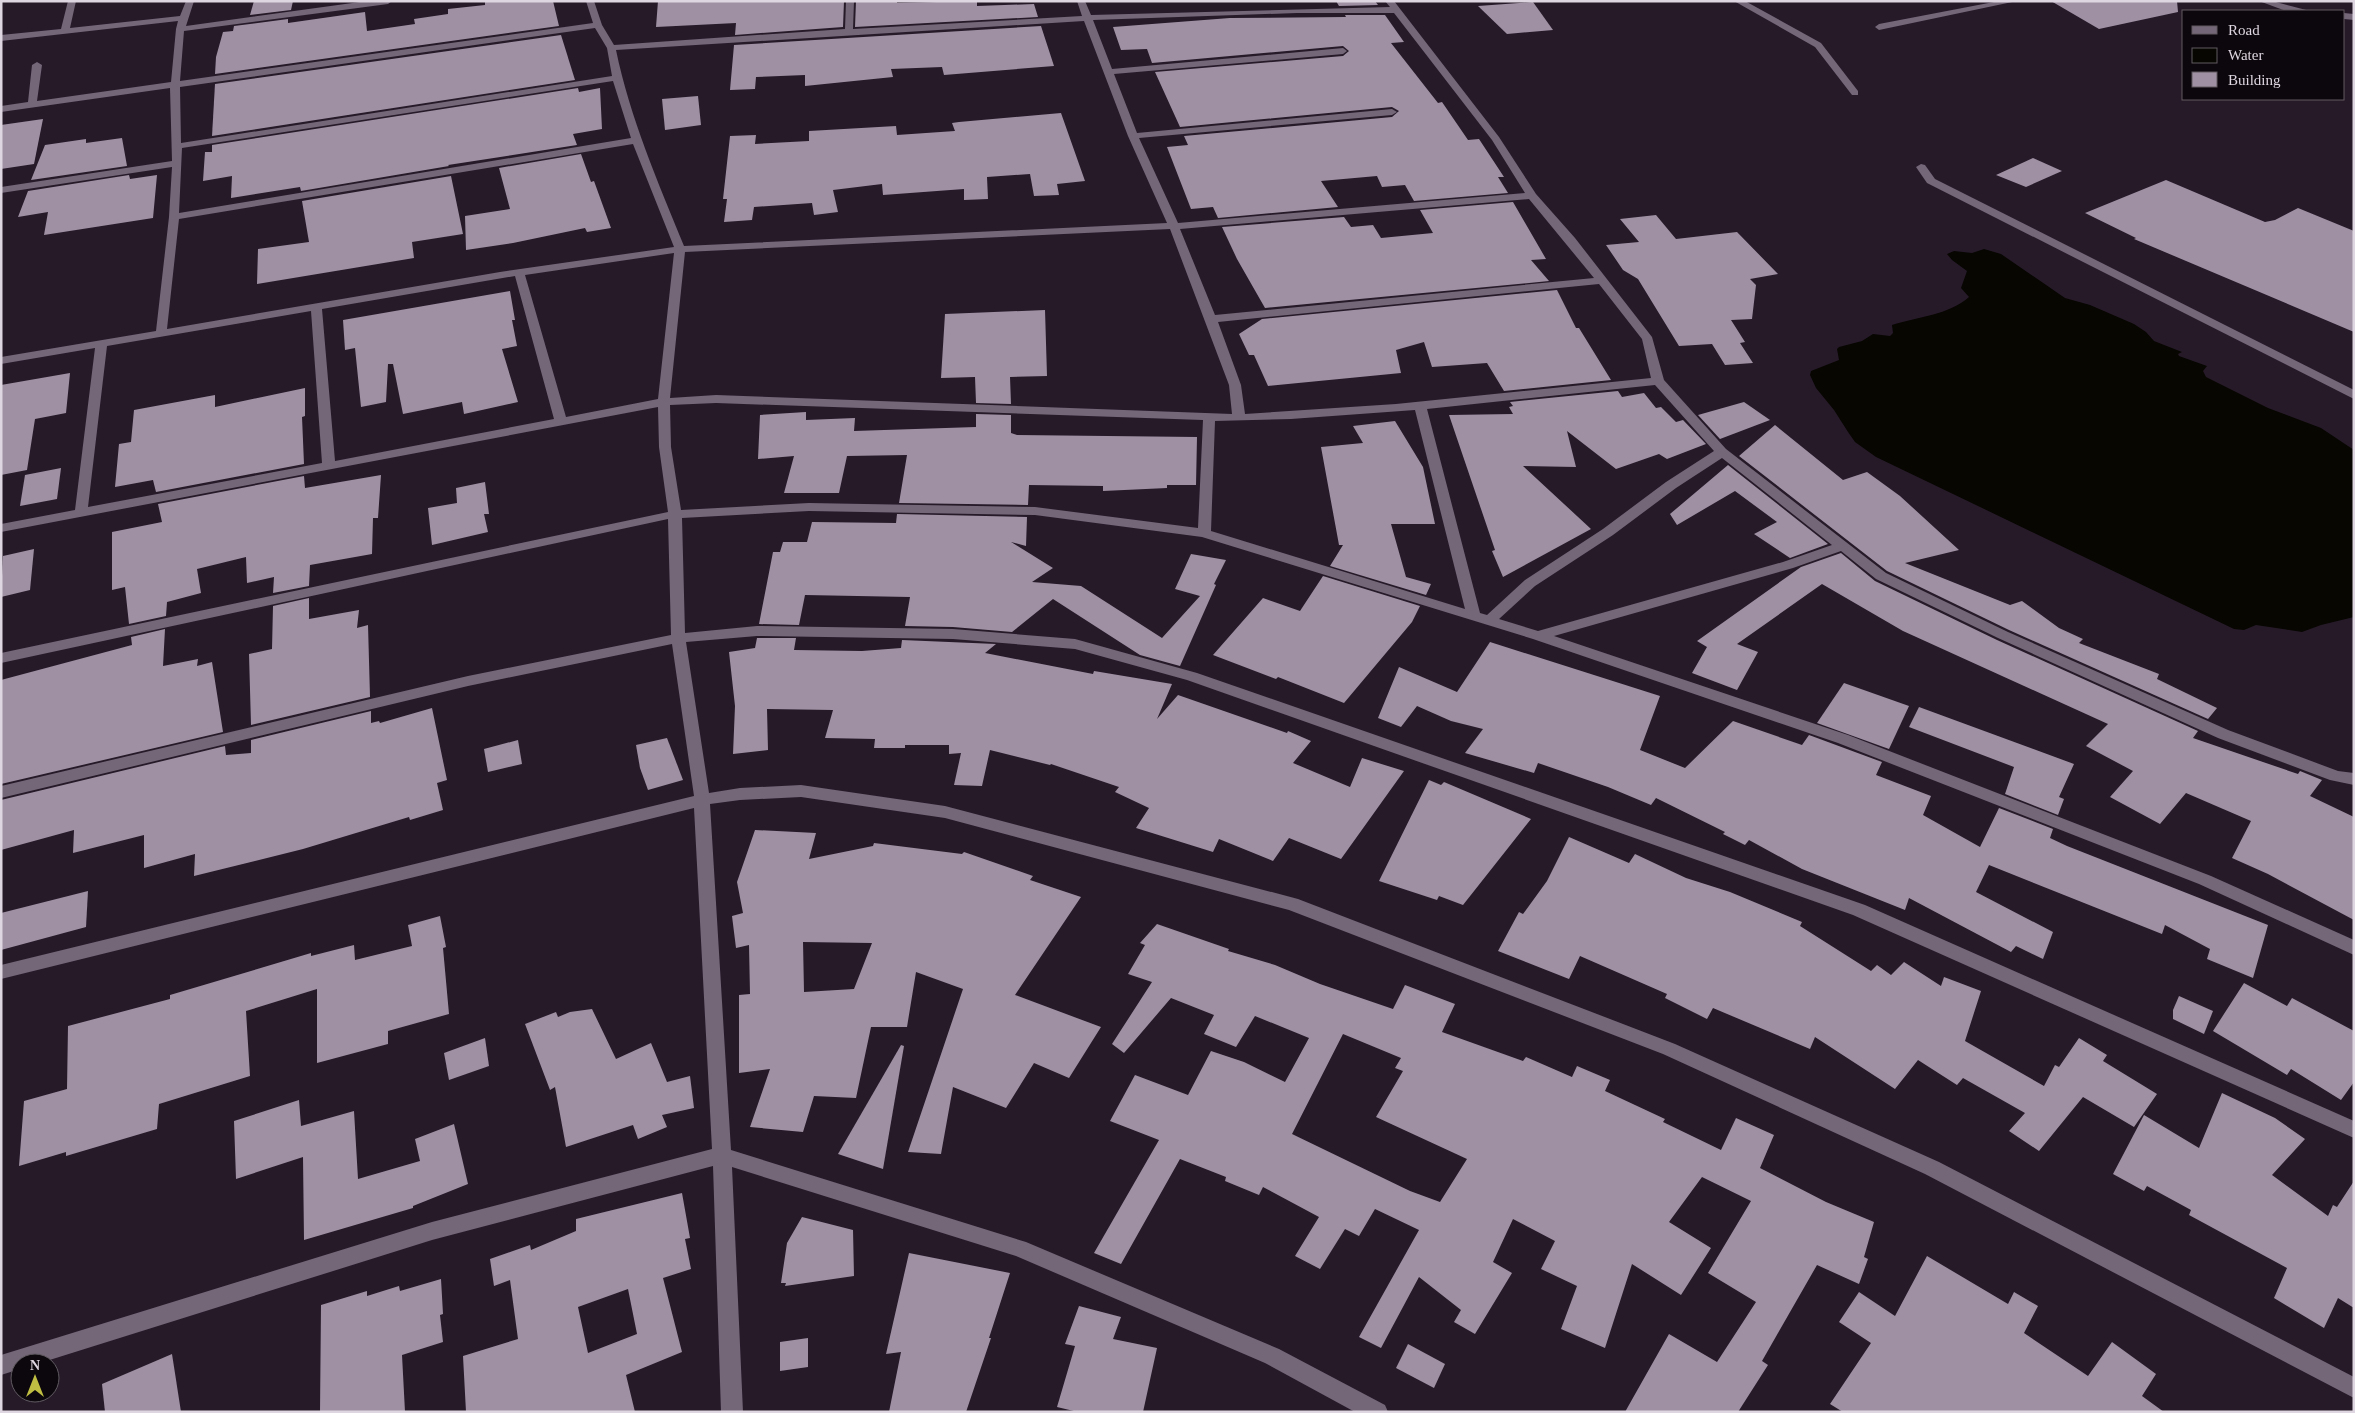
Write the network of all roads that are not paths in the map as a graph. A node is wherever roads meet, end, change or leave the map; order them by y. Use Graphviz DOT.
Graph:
graph roads {
  1 [pos="72,1"];
  2 [pos="190,1"];
  3 [pos="388,1"];
  4 [pos="590,1"];
  5 [pos="850,1"];
  6 [pos="1081,1"];
  7 [pos="1738,1"];
  8 [pos="2014,1"];
  9 [pos="2263,1"];
  10 [pos="1392,6"];
  11 [pos="2291,10"];
  12 [pos="1087,16"];
  13 [pos="184,18"];
  14 [pos="598,25"];
  15 [pos="1879,27"];
  16 [pos="180,28"];
  17 [pos="64,30"];
  18 [pos="849,32"];
  19 [pos="1,38"];
  20 [pos="611,48"];
  21 [pos="1343,51"];
  22 [pos="37,65"];
  23 [pos="1108,72"];
  24 [pos="617,78"];
  25 [pos="175,84"];
  26 [pos="1855,93"];
  27 [pos="32,104"];
  28 [pos="1,109"];
  29 [pos="1392,112"];
  30 [pos="1133,136"];
  31 [pos="638,140"];
  32 [pos="178,146"];
  33 [pos="177,164"];
  34 [pos="1921,167"];
  35 [pos="1,190"];
  36 [pos="1532,196"];
  37 [pos="174,217"];
  38 [pos="1174,226"];
  39 [pos="680,249"];
  40 [pos="519,272"];
  41 [pos="1603,280"];
  42 [pos="316,307"];
  43 [pos="1211,319"];
  44 [pos="161,334"];
  45 [pos="101,344"];
  46 [pos="1,361"];
  47 [pos="1658,381"];
  48 [pos="2354,395"];
  49 [pos="664,402"];
  50 [pos="1420,406"];
  51 [pos="1209,417"];
  52 [pos="1239,418"];
  53 [pos="561,421"];
  54 [pos="1722,452"];
  55 [pos="329,466"];
  56 [pos="81,512"];
  57 [pos="675,514"];
  58 [pos="1,528"];
  59 [pos="1204,533"];
  60 [pos="1840,546"];
  61 [pos="1474,616"];
  62 [pos="1489,621"];
  63 [pos="1538,636"];
  64 [pos="678,638"];
  65 [pos="1,658"];
  66 [pos="2354,779"];
  67 [pos="1,792"];
  68 [pos="702,800"];
  69 [pos="2354,948"];
  70 [pos="1,972"];
  71 [pos="2354,1130"];
  72 [pos="722,1155"];
  73 [pos="1,1365"];
  74 [pos="2354,1388"];
  75 [pos="732,1412"];
  76 [pos="1377,1412"];
  1 -- 17 [label="street"];
  2 -- 13 [label="street"];
  3 -- 16 [label="street"];
  4 -- 14 [label="street"];
  5 -- 18 [label="street"];
  6 -- 12 [label="street"];
  7 -- 26 [label="street"];
  8 -- 15 [label="street"];
  9 -- 11 [label="street"];
  10 -- 12 [label="street"];
  10 -- 36 [label="street"];
  12 -- 18 [label="street"];
  12 -- 23 [label="street"];
  13 -- 16 [label="street"];
  13 -- 17 [label="street"];
  14 -- 20 [label="street"];
  14 -- 25 [label="street"];
  16 -- 25 [label="street"];
  17 -- 19 [label="street"];
  18 -- 20 [label="street"];
  20 -- 24 [label="street"];
  21 -- 23 [label="street"];
  22 -- 27 [label="street"];
  23 -- 30 [label="street"];
  24 -- 31 [label="street"];
  24 -- 32 [label="street"];
  25 -- 27 [label="street"];
  25 -- 32 [label="street"];
  27 -- 28 [label="street"];
  29 -- 30 [label="street"];
  30 -- 38 [label="street"];
  31 -- 37 [label="street"];
  31 -- 39 [label="street"];
  32 -- 33 [label="street"];
  33 -- 35 [label="street"];
  33 -- 37 [label="street"];
  34 -- 48 [label="street"];
  36 -- 38 [label="street"];
  36 -- 41 [label="street"];
  37 -- 44 [label="street"];
  38 -- 39 [label="street"];
  38 -- 43 [label="street"];
  39 -- 40 [label="street"];
  39 -- 49 [label="street"];
  40 -- 42 [label="street"];
  40 -- 53 [label="street"];
  41 -- 43 [label="street"];
  41 -- 47 [label="street"];
  42 -- 44 [label="street"];
  42 -- 55 [label="street"];
  43 -- 52 [label="street"];
  44 -- 45 [label="street"];
  45 -- 46 [label="street"];
  45 -- 56 [label="street"];
  47 -- 50 [label="street"];
  47 -- 54 [label="street"];
  49 -- 51 [label="street"];
  49 -- 53 [label="street"];
  49 -- 57 [label="street"];
  50 -- 52 [label="street"];
  50 -- 61 [label="street"];
  51 -- 52 [label="street"];
  51 -- 59 [label="street"];
  53 -- 55 [label="street"];
  54 -- 60 [label="street"];
  54 -- 62 [label="street"];
  55 -- 56 [label="street"];
  56 -- 58 [label="street"];
  57 -- 59 [label="street"];
  57 -- 64 [label="street"];
  57 -- 65 [label="street"];
  59 -- 61 [label="street"];
  60 -- 63 [label="street"];
  60 -- 66 [label="street"];
  61 -- 62 [label="street"];
  62 -- 63 [label="street"];
  63 -- 69 [label="street"];
  64 -- 67 [label="street"];
  64 -- 68 [label="street"];
  64 -- 71 [label="street"];
  68 -- 70 [label="street"];
  68 -- 72 [label="street"];
  68 -- 74 [label="street"];
  72 -- 73 [label="street"];
  72 -- 75 [label="street"];
  72 -- 76 [label="street"];
}
